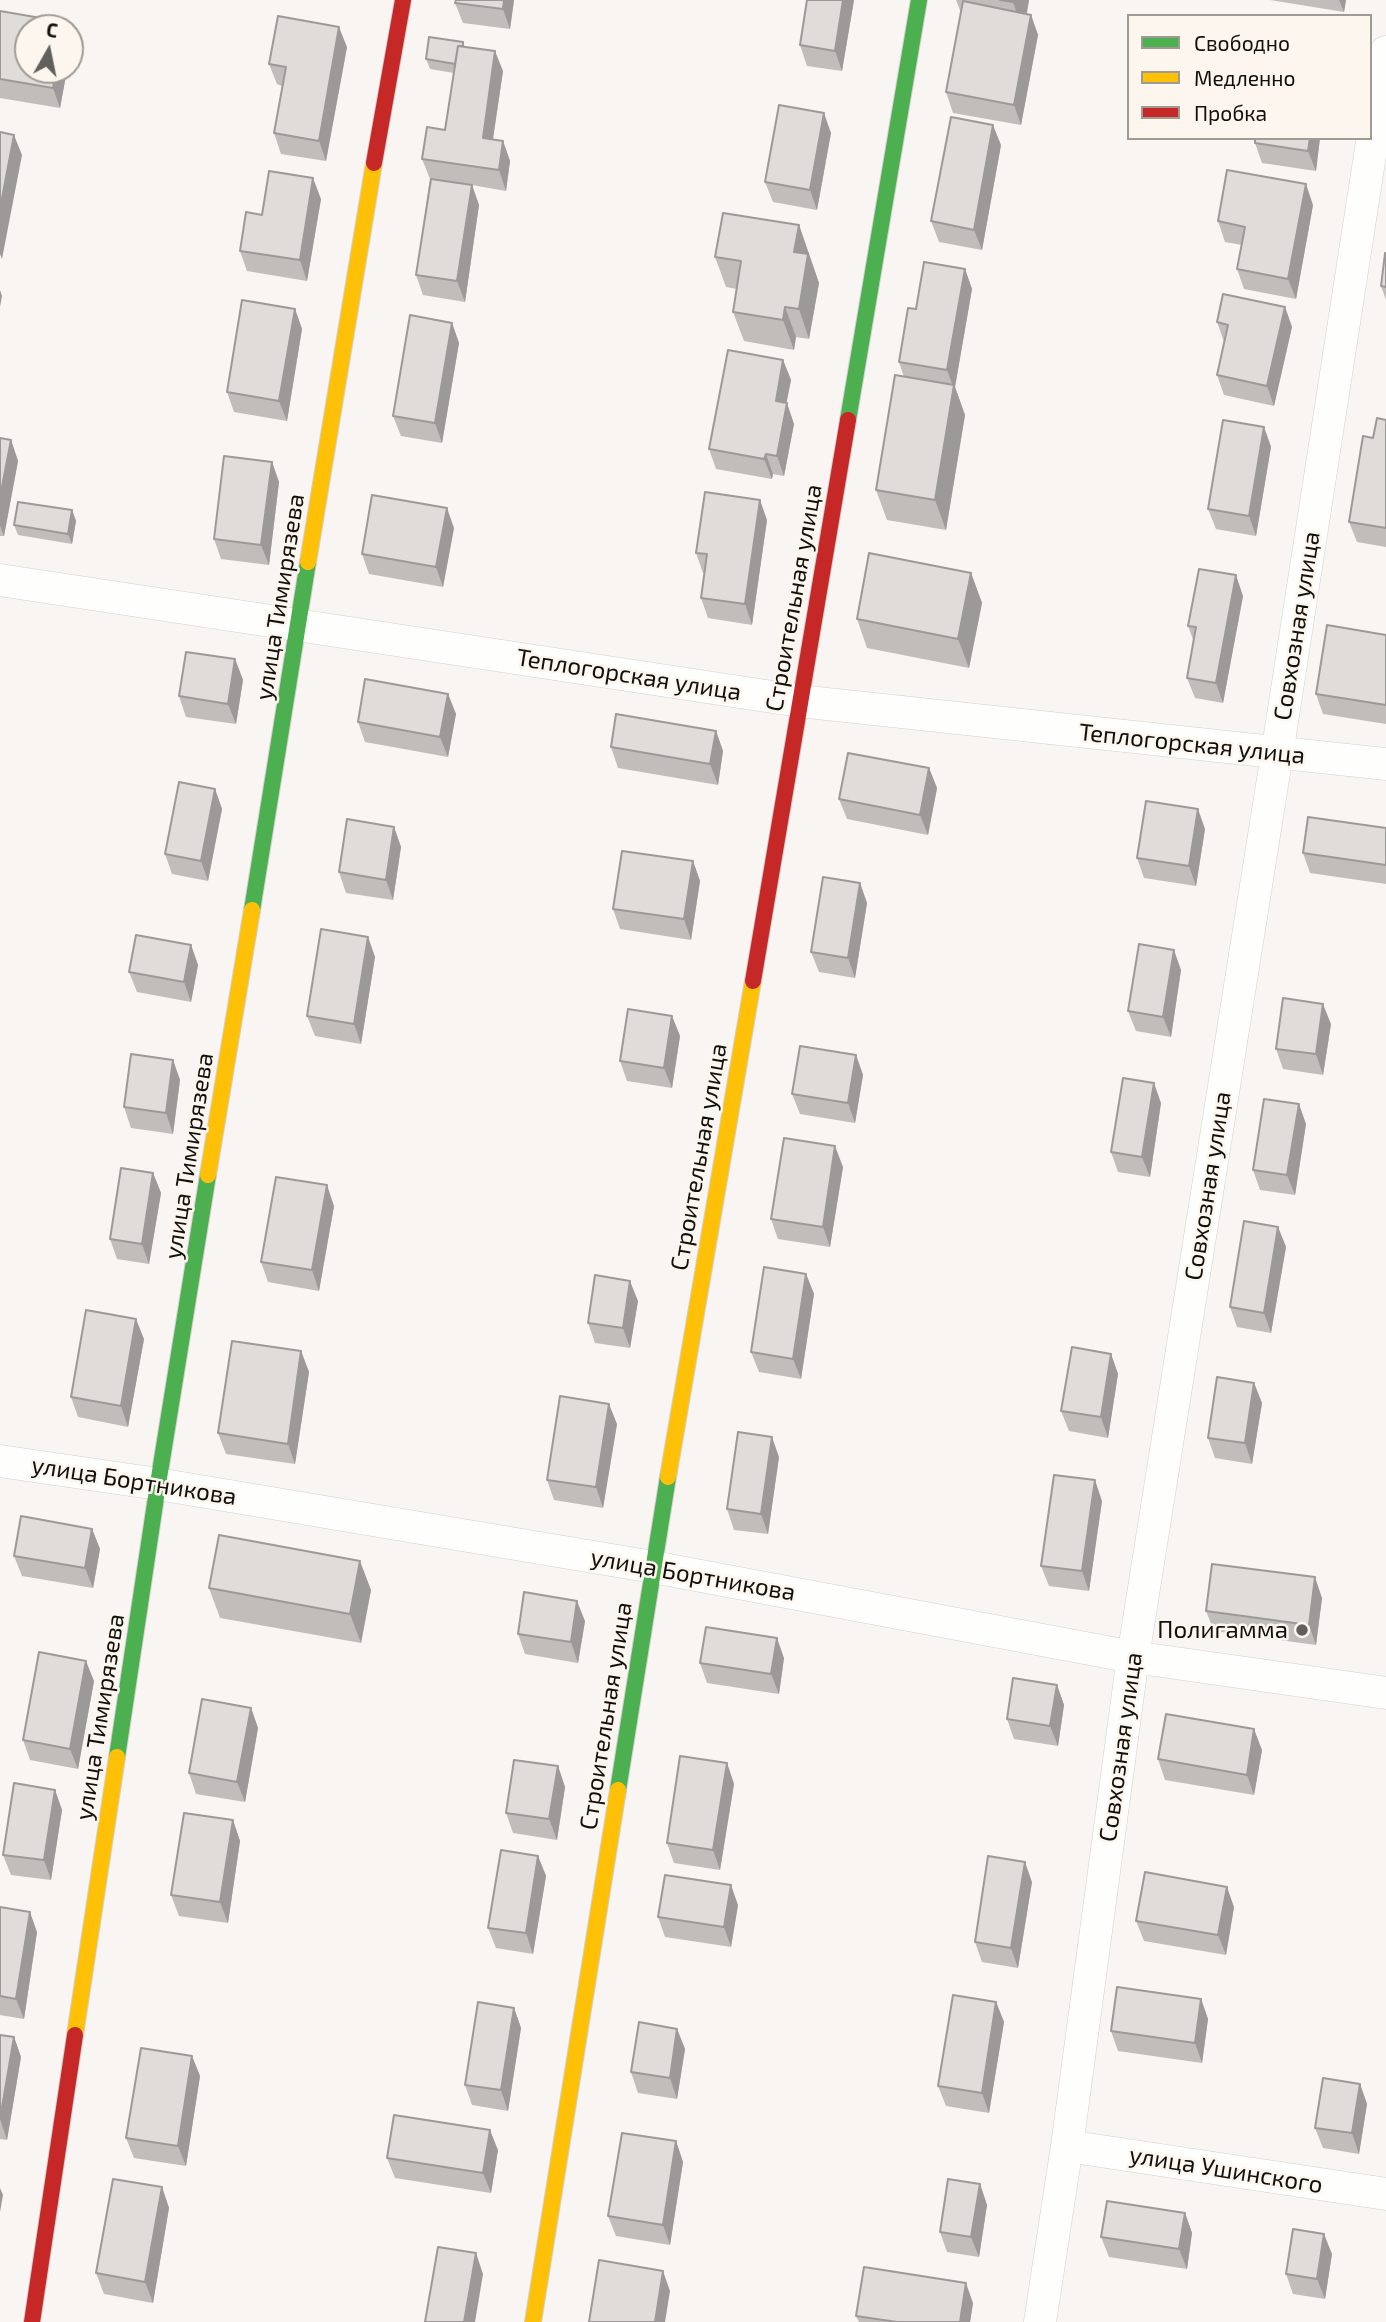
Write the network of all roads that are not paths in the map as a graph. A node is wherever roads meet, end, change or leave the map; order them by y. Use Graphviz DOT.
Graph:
graph roads {
  1 [pos="403,0"];
  2 [pos="919,0"];
  3 [pos="1386,52"];
  4 [pos="0,580"];
  5 [pos="298,625"];
  6 [pos="799,701"];
  7 [pos="1277,754"];
  8 [pos="1386,764"];
  9 [pos="0,1461"];
  10 [pos="158,1484"];
  11 [pos="653,1567"];
  12 [pos="1133,1657"];
  13 [pos="1386,1693"];
  14 [pos="1067,2146"];
  15 [pos="1386,2194"];
  16 [pos="32,2322"];
  17 [pos="533,2322"];
  18 [pos="1040,2322"];
  1 -- 5 [label="street, улица Тимирязева"];
  2 -- 6 [label="street, Строительная улица"];
  3 -- 7 [label="street, Совхозная улица"];
  4 -- 5 [label="street, Теплогорская улица"];
  5 -- 6 [label="street, Теплогорская улица"];
  5 -- 10 [label="street, улица Тимирязева"];
  6 -- 7 [label="street, Теплогорская улица"];
  6 -- 11 [label="street, Строительная улица"];
  7 -- 8 [label="street, Теплогорская улица"];
  7 -- 12 [label="street, Совхозная улица"];
  9 -- 10 [label="street, улица Бортникова"];
  10 -- 11 [label="street, улица Бортникова"];
  10 -- 16 [label="street, улица Тимирязева"];
  11 -- 12 [label="street, улица Бортникова"];
  11 -- 17 [label="street, Строительная улица"];
  12 -- 13 [label="street, улица Бортникова"];
  12 -- 14 [label="street, Совхозная улица"];
  14 -- 15 [label="street, улица Ушинского"];
  14 -- 18 [label="street, Совхозная улица"];
}
